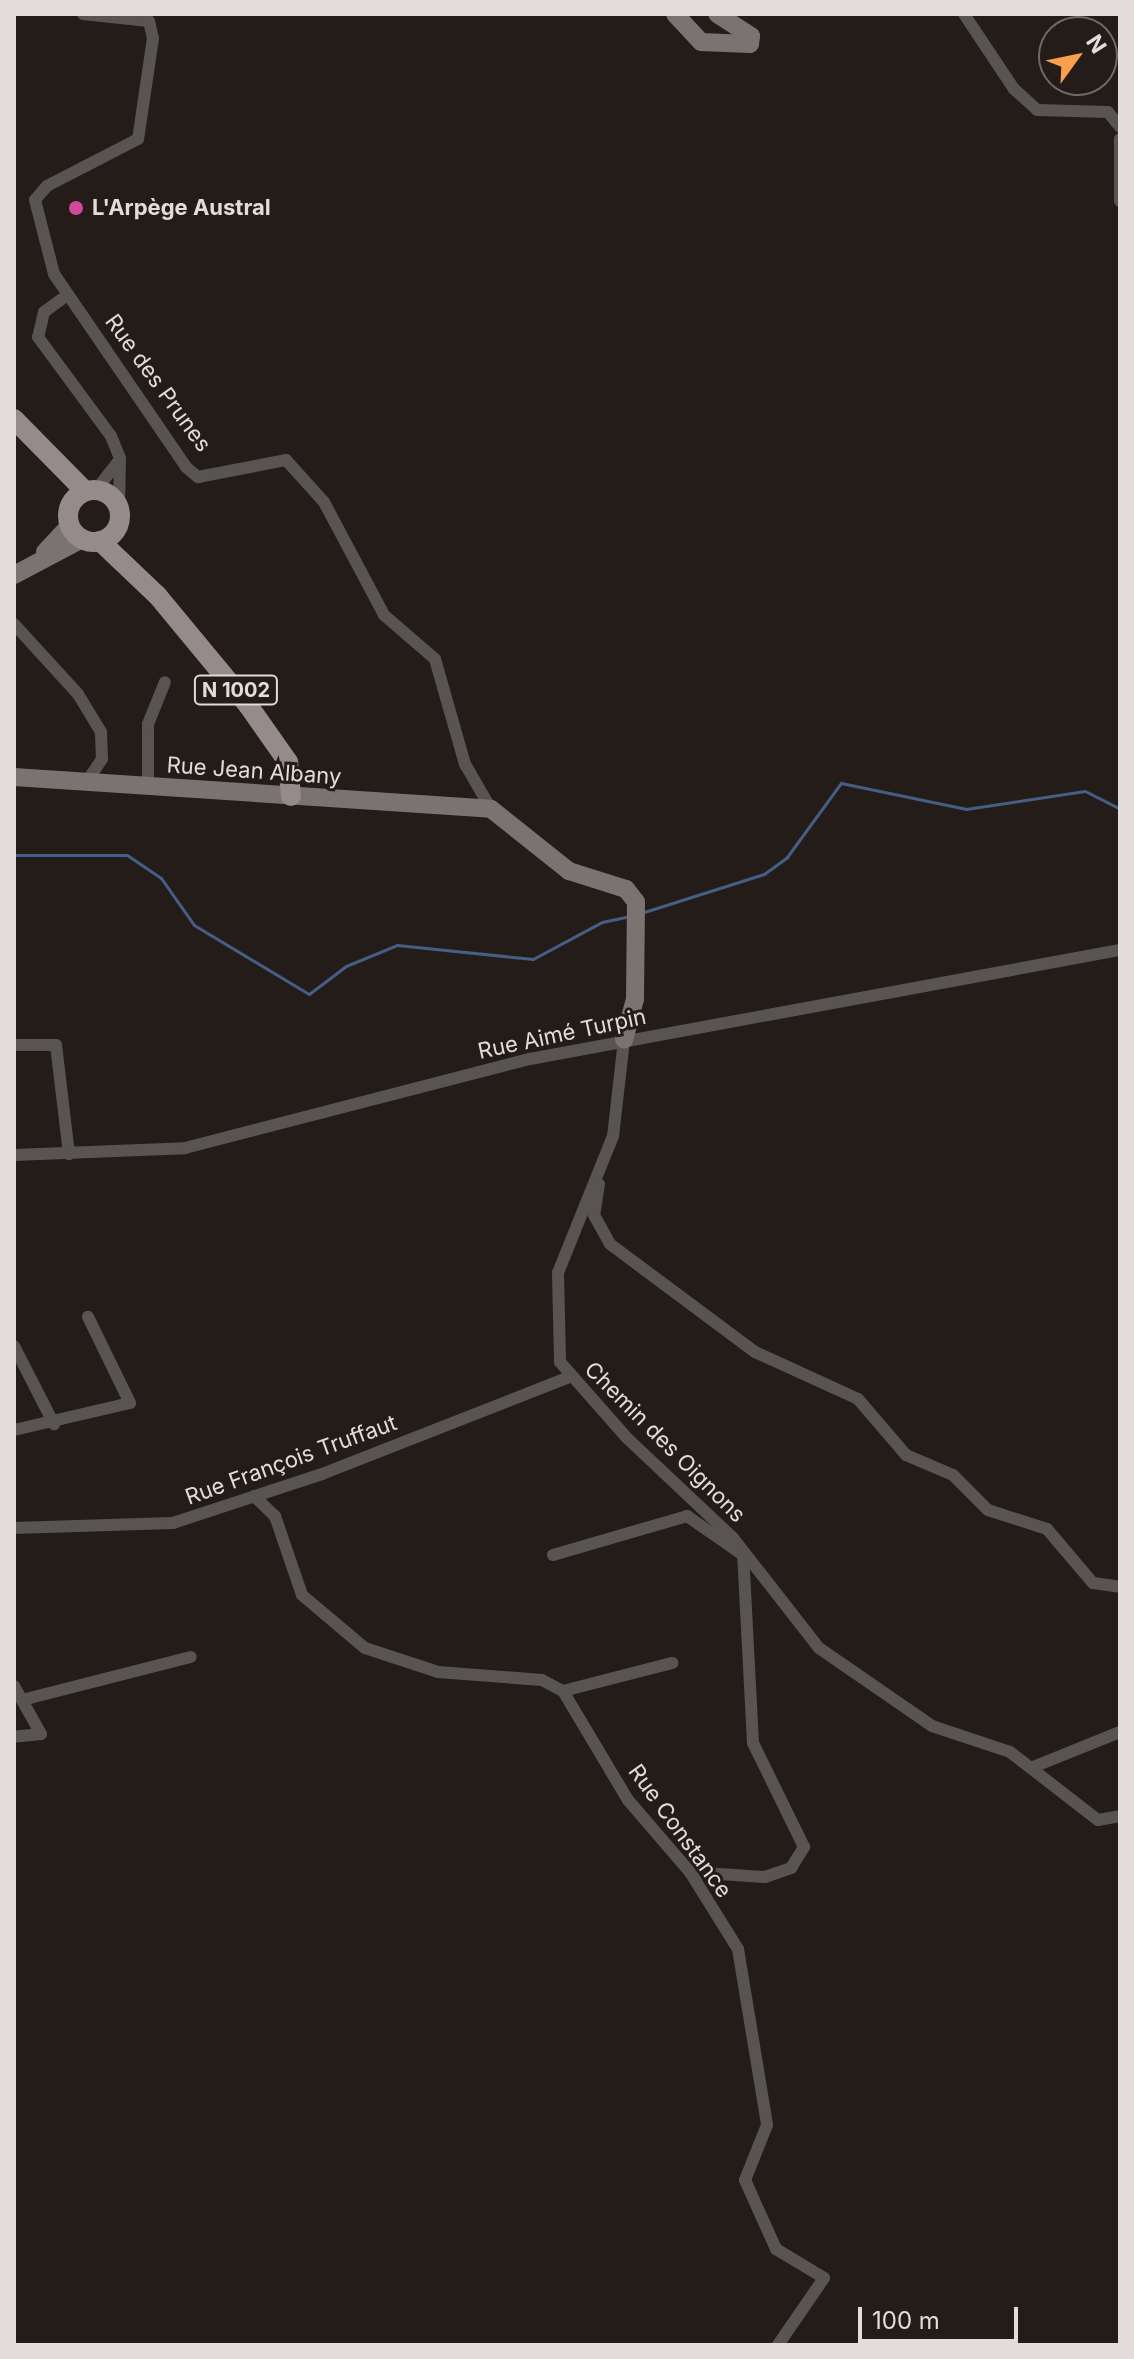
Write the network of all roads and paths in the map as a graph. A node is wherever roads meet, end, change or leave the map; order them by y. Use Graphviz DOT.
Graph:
graph roads {
  1 [pos="83,14"];
  2 [pos="675,14"];
  3 [pos="717,14"];
  4 [pos="964,14"];
  5 [pos="1120,127"];
  6 [pos="1120,139"];
  7 [pos="1120,201"];
  8 [pos="66,296"];
  9 [pos="20,426"];
  10 [pos="120,458"];
  11 [pos="91,490"];
  12 [pos="118,517"];
  13 [pos="80,528"];
  14 [pos="14,564"];
  15 [pos="14,575"];
  16 [pos="157,595"];
  17 [pos="14,624"];
  18 [pos="165,682"];
  19 [pos="14,777"];
  20 [pos="87,781"];
  21 [pos="148,788"];
  22 [pos="291,796"];
  23 [pos="491,809"];
  24 [pos="1120,950"];
  25 [pos="624,1040"];
  26 [pos="14,1045"];
  27 [pos="69,1154"];
  28 [pos="14,1155"];
  29 [pos="600,1177"];
  30 [pos="88,1317"];
  31 [pos="14,1346"];
  32 [pos="570,1377"];
  33 [pos="54,1424"];
  34 [pos="14,1430"];
  35 [pos="254,1496"];
  36 [pos="14,1528"];
  37 [pos="743,1554"];
  38 [pos="553,1555"];
  39 [pos="1120,1587"];
  40 [pos="191,1657"];
  41 [pos="672,1663"];
  42 [pos="14,1686"];
  43 [pos="563,1691"];
  44 [pos="22,1700"];
  45 [pos="1120,1732"];
  46 [pos="14,1737"];
  47 [pos="1033,1767"];
  48 [pos="1120,1816"];
  49 [pos="690,1872"];
  50 [pos="778,2345"];
  1 -- 8 [label="street, Rue des Prunes"];
  2 -- 3 [label="street"];
  4 -- 5 [label="street"];
  6 -- 7 [label="street"];
  8 -- 10 [label="street"];
  8 -- 23 [label="street, Rue des Prunes"];
  9 -- 11 [label="main road, N 1002"];
  9 -- 13 [label="main road, N 1002"];
  10 -- 11 [label="street"];
  10 -- 12 [label="street"];
  11 -- 12 [label="main road"];
  11 -- 13 [label="main road"];
  12 -- 13 [label="main road"];
  12 -- 16 [label="main road, N 1002"];
  13 -- 14 [label="street"];
  13 -- 15 [label="street"];
  13 -- 16 [label="main road, N 1002"];
  16 -- 22 [label="main road, N 1002"];
  17 -- 20 [label="street"];
  18 -- 21 [label="street"];
  19 -- 20 [label="street, Rue Jean Albany"];
  20 -- 21 [label="street, Rue Jean Albany"];
  21 -- 22 [label="street, Rue Jean Albany"];
  22 -- 23 [label="street, Rue Jean Albany"];
  23 -- 25 [label="street, Rue des Prunes"];
  24 -- 25 [label="street, Rue Aimé Turpin"];
  25 -- 27 [label="street, Rue Aimé Turpin"];
  25 -- 29 [label="street, Chemin des Oignons"];
  26 -- 27 [label="street"];
  27 -- 28 [label="street, Rue Aimé Turpin"];
  29 -- 32 [label="street, Chemin des Oignons"];
  29 -- 39 [label="street"];
  30 -- 33 [label="street"];
  31 -- 33 [label="street"];
  32 -- 35 [label="street, Rue François Truffaut"];
  32 -- 37 [label="street, Chemin des Oignons"];
  33 -- 34 [label="street"];
  35 -- 36 [label="street, Rue François Truffaut"];
  35 -- 43 [label="street"];
  37 -- 38 [label="street"];
  37 -- 47 [label="street, Chemin des Oignons"];
  37 -- 49 [label="street"];
  40 -- 44 [label="street"];
  41 -- 43 [label="street"];
  42 -- 44 [label="street"];
  43 -- 49 [label="street, Rue Constance"];
  44 -- 46 [label="street"];
  45 -- 47 [label="street"];
  47 -- 48 [label="street, Chemin des Oignons"];
  49 -- 50 [label="street, Rue Constance"];
}
